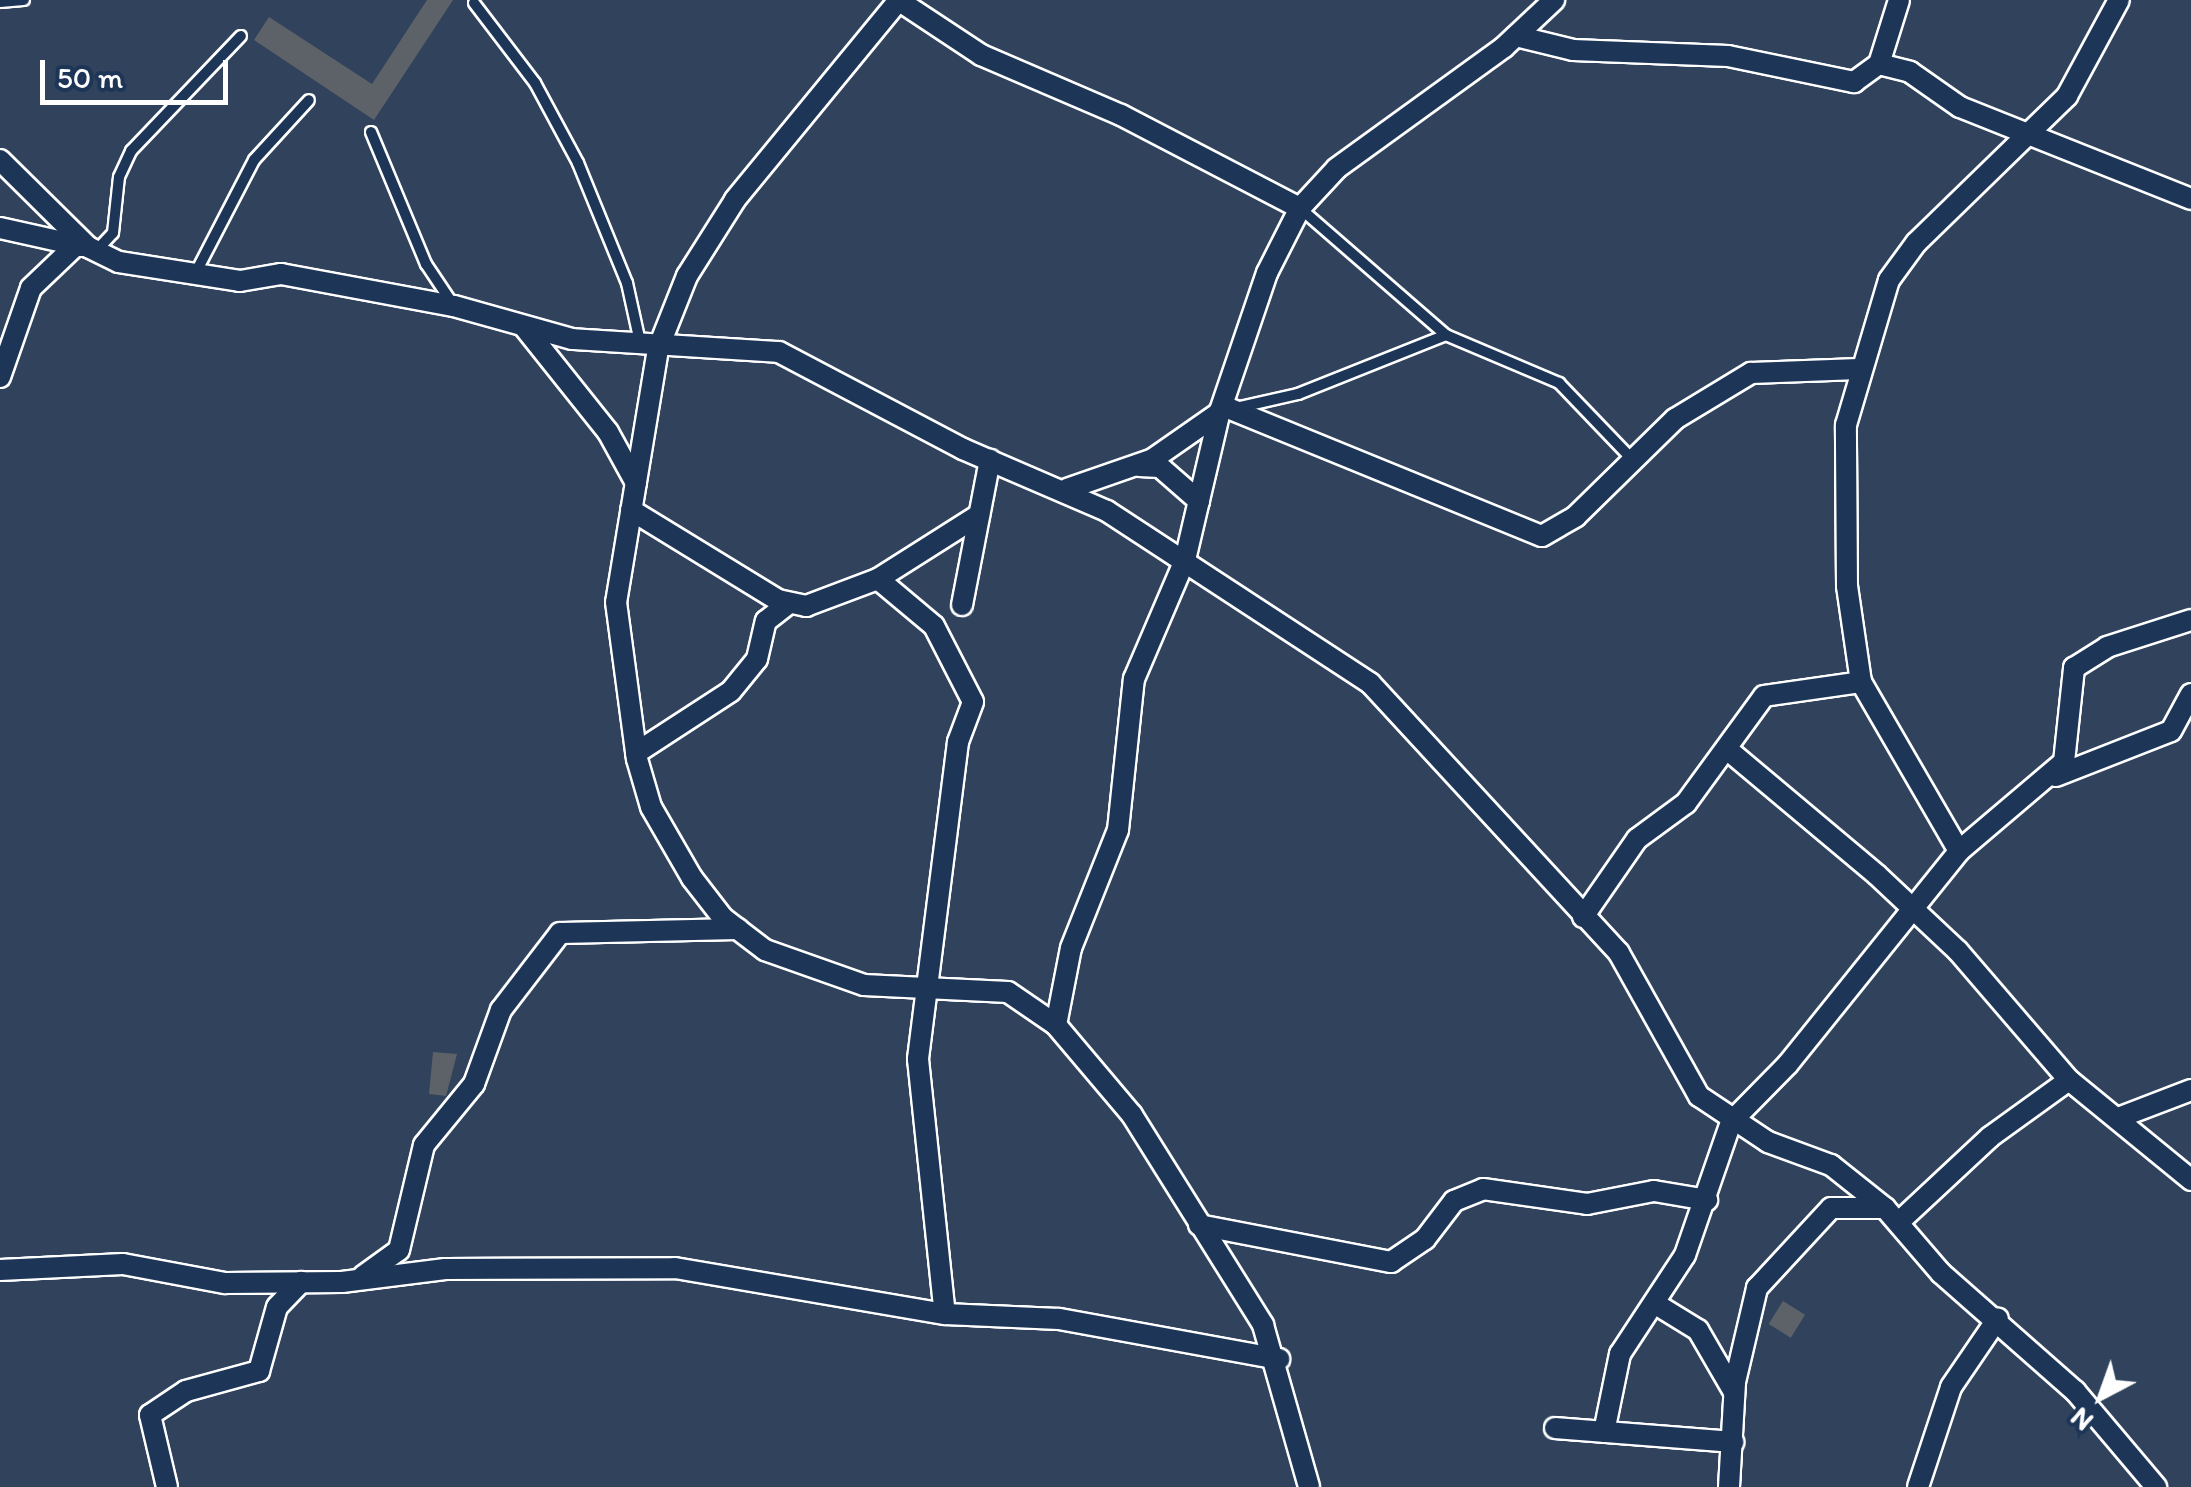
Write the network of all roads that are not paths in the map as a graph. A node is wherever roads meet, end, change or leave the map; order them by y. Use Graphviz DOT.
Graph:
graph roads {
  1 [pos="24,0"];
  2 [pos="898,0"];
  3 [pos="1554,0"];
  4 [pos="1899,0"];
  5 [pos="2119,0"];
  6 [pos="0,2"];
  7 [pos="474,3"];
  8 [pos="241,36"];
  9 [pos="1516,36"];
  10 [pos="1879,64"];
  11 [pos="309,100"];
  12 [pos="2035,131"];
  13 [pos="371,132"];
  14 [pos="0,160"];
  15 [pos="2191,199"];
  16 [pos="1300,208"];
  17 [pos="0,228"];
  18 [pos="87,248"];
  19 [pos="196,272"];
  20 [pos="454,306"];
  21 [pos="525,328"];
  22 [pos="1446,335"];
  23 [pos="650,348"];
  24 [pos="1859,369"];
  25 [pos="0,377"];
  26 [pos="1224,409"];
  27 [pos="1629,456"];
  28 [pos="990,460"];
  29 [pos="1137,466"];
  30 [pos="636,484"];
  31 [pos="1067,489"];
  32 [pos="1199,501"];
  33 [pos="631,510"];
  34 [pos="979,515"];
  35 [pos="1186,560"];
  36 [pos="878,579"];
  37 [pos="788,604"];
  38 [pos="962,605"];
  39 [pos="2191,620"];
  40 [pos="1860,682"];
  41 [pos="2191,694"];
  42 [pos="1728,750"];
  43 [pos="636,753"];
  44 [pos="2050,779"];
  45 [pos="1960,851"];
  46 [pos="1913,912"];
  47 [pos="1583,917"];
  48 [pos="738,930"];
  49 [pos="927,993"];
  50 [pos="1056,1025"];
  51 [pos="2069,1080"];
  52 [pos="2191,1090"];
  53 [pos="2118,1118"];
  54 [pos="1731,1122"];
  55 [pos="2191,1180"];
  56 [pos="1706,1200"];
  57 [pos="1893,1214"];
  58 [pos="1199,1224"];
  59 [pos="0,1270"];
  60 [pos="358,1279"];
  61 [pos="301,1282"];
  62 [pos="1654,1302"];
  63 [pos="945,1314"];
  64 [pos="1998,1318"];
  65 [pos="1279,1359"];
  66 [pos="1734,1394"];
  67 [pos="1555,1428"];
  68 [pos="1604,1432"];
  69 [pos="1733,1442"];
  70 [pos="166,1487"];
  71 [pos="1309,1487"];
  72 [pos="1730,1487"];
  73 [pos="1918,1487"];
  74 [pos="2156,1487"];
  1 -- 6 [label="lane"];
  2 -- 16 [label="street"];
  2 -- 23 [label="street"];
  3 -- 9 [label="street"];
  4 -- 10 [label="street"];
  5 -- 12 [label="street"];
  7 -- 23 [label="lane"];
  8 -- 18 [label="lane"];
  9 -- 10 [label="street"];
  9 -- 16 [label="street"];
  10 -- 12 [label="street"];
  11 -- 19 [label="lane"];
  12 -- 15 [label="street"];
  12 -- 24 [label="street"];
  13 -- 20 [label="lane"];
  14 -- 18 [label="street"];
  16 -- 22 [label="lane"];
  16 -- 26 [label="street"];
  17 -- 18 [label="street"];
  18 -- 19 [label="street"];
  18 -- 25 [label="street"];
  19 -- 20 [label="street"];
  20 -- 21 [label="street"];
  21 -- 23 [label="street"];
  21 -- 30 [label="street"];
  22 -- 26 [label="lane"];
  22 -- 27 [label="lane"];
  23 -- 28 [label="street"];
  23 -- 30 [label="street"];
  24 -- 27 [label="street"];
  24 -- 40 [label="street"];
  26 -- 27 [label="street"];
  26 -- 29 [label="street"];
  26 -- 32 [label="street"];
  28 -- 31 [label="street"];
  28 -- 34 [label="street"];
  29 -- 31 [label="street"];
  29 -- 32 [label="street"];
  30 -- 33 [label="street"];
  31 -- 35 [label="street"];
  32 -- 35 [label="street"];
  33 -- 37 [label="street"];
  33 -- 43 [label="street"];
  34 -- 36 [label="street"];
  34 -- 38 [label="street"];
  35 -- 47 [label="street"];
  35 -- 50 [label="street"];
  36 -- 37 [label="street"];
  36 -- 49 [label="street"];
  37 -- 43 [label="street"];
  39 -- 44 [label="street"];
  40 -- 42 [label="street"];
  40 -- 45 [label="street"];
  41 -- 44 [label="street"];
  42 -- 46 [label="street"];
  42 -- 47 [label="street"];
  43 -- 48 [label="street"];
  44 -- 45 [label="street"];
  45 -- 46 [label="street"];
  46 -- 51 [label="street"];
  46 -- 54 [label="street"];
  47 -- 54 [label="street"];
  48 -- 49 [label="street"];
  48 -- 60 [label="street"];
  49 -- 50 [label="street"];
  49 -- 63 [label="street"];
  50 -- 58 [label="street"];
  51 -- 53 [label="street"];
  51 -- 57 [label="street"];
  52 -- 53 [label="street"];
  53 -- 55 [label="street"];
  54 -- 56 [label="street"];
  54 -- 57 [label="street"];
  56 -- 58 [label="street"];
  56 -- 62 [label="street"];
  57 -- 64 [label="street"];
  57 -- 66 [label="street"];
  58 -- 65 [label="street"];
  59 -- 61 [label="street"];
  60 -- 61 [label="street"];
  60 -- 63 [label="street"];
  61 -- 70 [label="street"];
  62 -- 66 [label="street"];
  62 -- 68 [label="street"];
  63 -- 65 [label="street"];
  64 -- 73 [label="street"];
  64 -- 74 [label="street"];
  65 -- 71 [label="street"];
  66 -- 69 [label="street"];
  67 -- 68 [label="street"];
  68 -- 69 [label="street"];
  69 -- 72 [label="street"];
}
